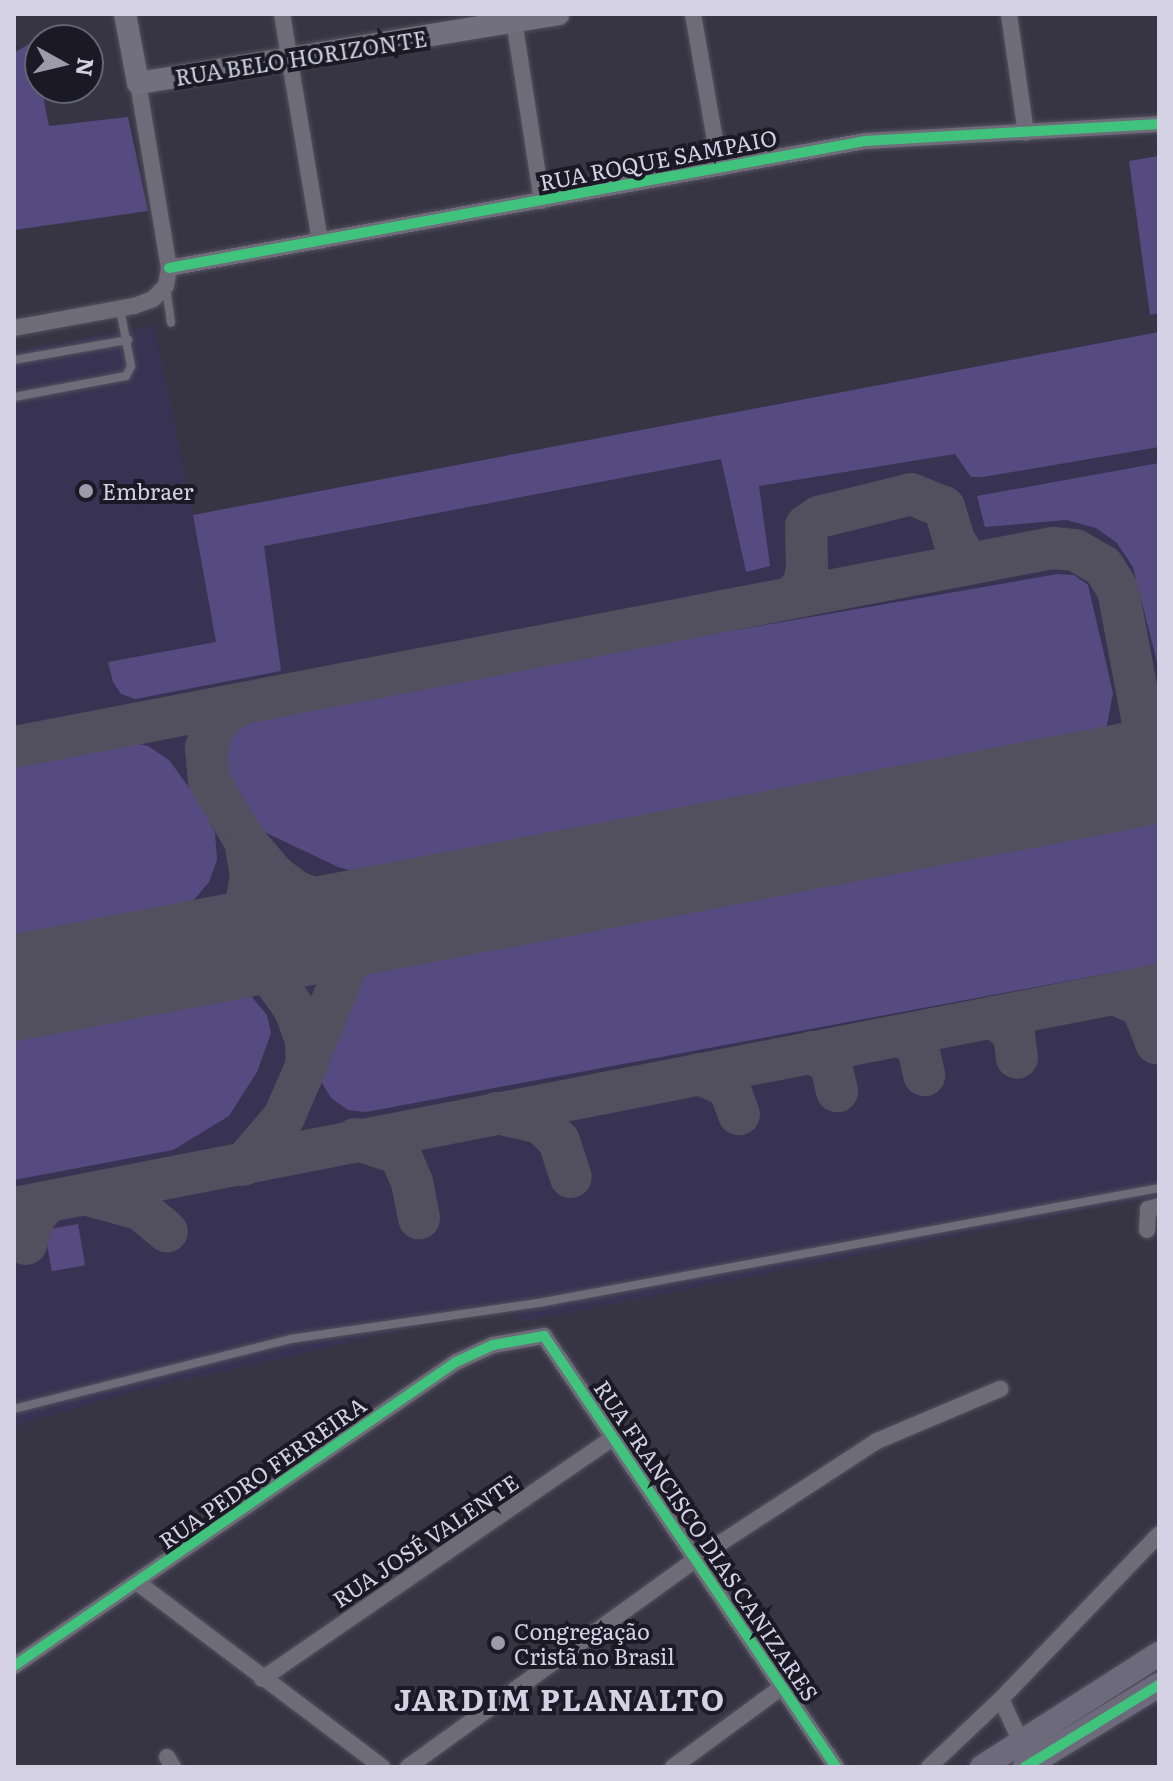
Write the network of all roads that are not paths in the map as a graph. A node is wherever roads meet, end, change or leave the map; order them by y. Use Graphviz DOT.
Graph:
graph roads {
  1 [pos="125,14"];
  2 [pos="282,14"];
  3 [pos="558,14"];
  4 [pos="693,14"];
  5 [pos="1009,14"];
  6 [pos="514,18"];
  7 [pos="290,59"];
  8 [pos="138,83"];
  9 [pos="1159,124"];
  10 [pos="1026,133"];
  11 [pos="720,168"];
  12 [pos="542,201"];
  13 [pos="320,241"];
  14 [pos="169,268"];
  15 [pos="166,286"];
  16 [pos="120,308"];
  17 [pos="171,323"];
  18 [pos="14,328"];
  19 [pos="128,340"];
  20 [pos="14,360"];
  21 [pos="14,397"];
  22 [pos="1159,1188"];
  23 [pos="1159,1206"];
  24 [pos="1147,1230"];
  25 [pos="544,1336"];
  26 [pos="1000,1389"];
  27 [pos="14,1409"];
  28 [pos="614,1437"];
  29 [pos="1159,1534"];
  30 [pos="696,1559"];
  31 [pos="138,1583"];
  32 [pos="1159,1656"];
  33 [pos="14,1666"];
  34 [pos="1159,1675"];
  35 [pos="262,1679"];
  36 [pos="1159,1685"];
  37 [pos="782,1687"];
  38 [pos="1001,1699"];
  39 [pos="1021,1742"];
  40 [pos="382,1767"];
  41 [pos="408,1767"];
  42 [pos="673,1767"];
  43 [pos="836,1767"];
  44 [pos="929,1767"];
  45 [pos="985,1767"];
  46 [pos="1014,1767"];
  47 [pos="1025,1767"];
  1 -- 8 [label="street"];
  2 -- 7 [label="street"];
  3 -- 6 [label="street, RUA BELO HORIZONTE"];
  4 -- 11 [label="street"];
  5 -- 10 [label="street"];
  6 -- 7 [label="street, RUA BELO HORIZONTE"];
  6 -- 12 [label="street"];
  7 -- 8 [label="street, RUA BELO HORIZONTE"];
  7 -- 13 [label="street"];
  8 -- 14 [label="street"];
  9 -- 10 [label="street, RUA ROQUE SAMPAIO"];
  10 -- 11 [label="street, RUA ROQUE SAMPAIO"];
  11 -- 12 [label="street, RUA ROQUE SAMPAIO"];
  12 -- 13 [label="street, RUA ROQUE SAMPAIO"];
  13 -- 14 [label="street, RUA ROQUE SAMPAIO"];
  14 -- 15 [label="street"];
  15 -- 16 [label="street"];
  15 -- 17 [label="lane"];
  16 -- 18 [label="street"];
  16 -- 19 [label="lane"];
  19 -- 20 [label="lane"];
  19 -- 21 [label="lane"];
  22 -- 27 [label="lane"];
  23 -- 24 [label="street"];
  25 -- 28 [label="street, RUA FRANCISCO DIAS CANIZARES"];
  25 -- 31 [label="street, RUA PEDRO FERREIRA"];
  26 -- 30 [label="street"];
  28 -- 30 [label="street, RUA FRANCISCO DIAS CANIZARES"];
  28 -- 35 [label="street, RUA JOSÉ VALENTE"];
  29 -- 38 [label="street"];
  30 -- 37 [label="street, RUA FRANCISCO DIAS CANIZARES"];
  30 -- 41 [label="street"];
  31 -- 33 [label="street, RUA PEDRO FERREIRA"];
  31 -- 35 [label="street"];
  32 -- 39 [label="main road"];
  32 -- 45 [label="lane"];
  34 -- 46 [label="lane"];
  35 -- 40 [label="street"];
  36 -- 47 [label="main road"];
  37 -- 42 [label="street"];
  37 -- 43 [label="street, RUA FRANCISCO DIAS CANIZARES"];
  38 -- 39 [label="street"];
  38 -- 44 [label="street"];
  39 -- 45 [label="main road"];
}
